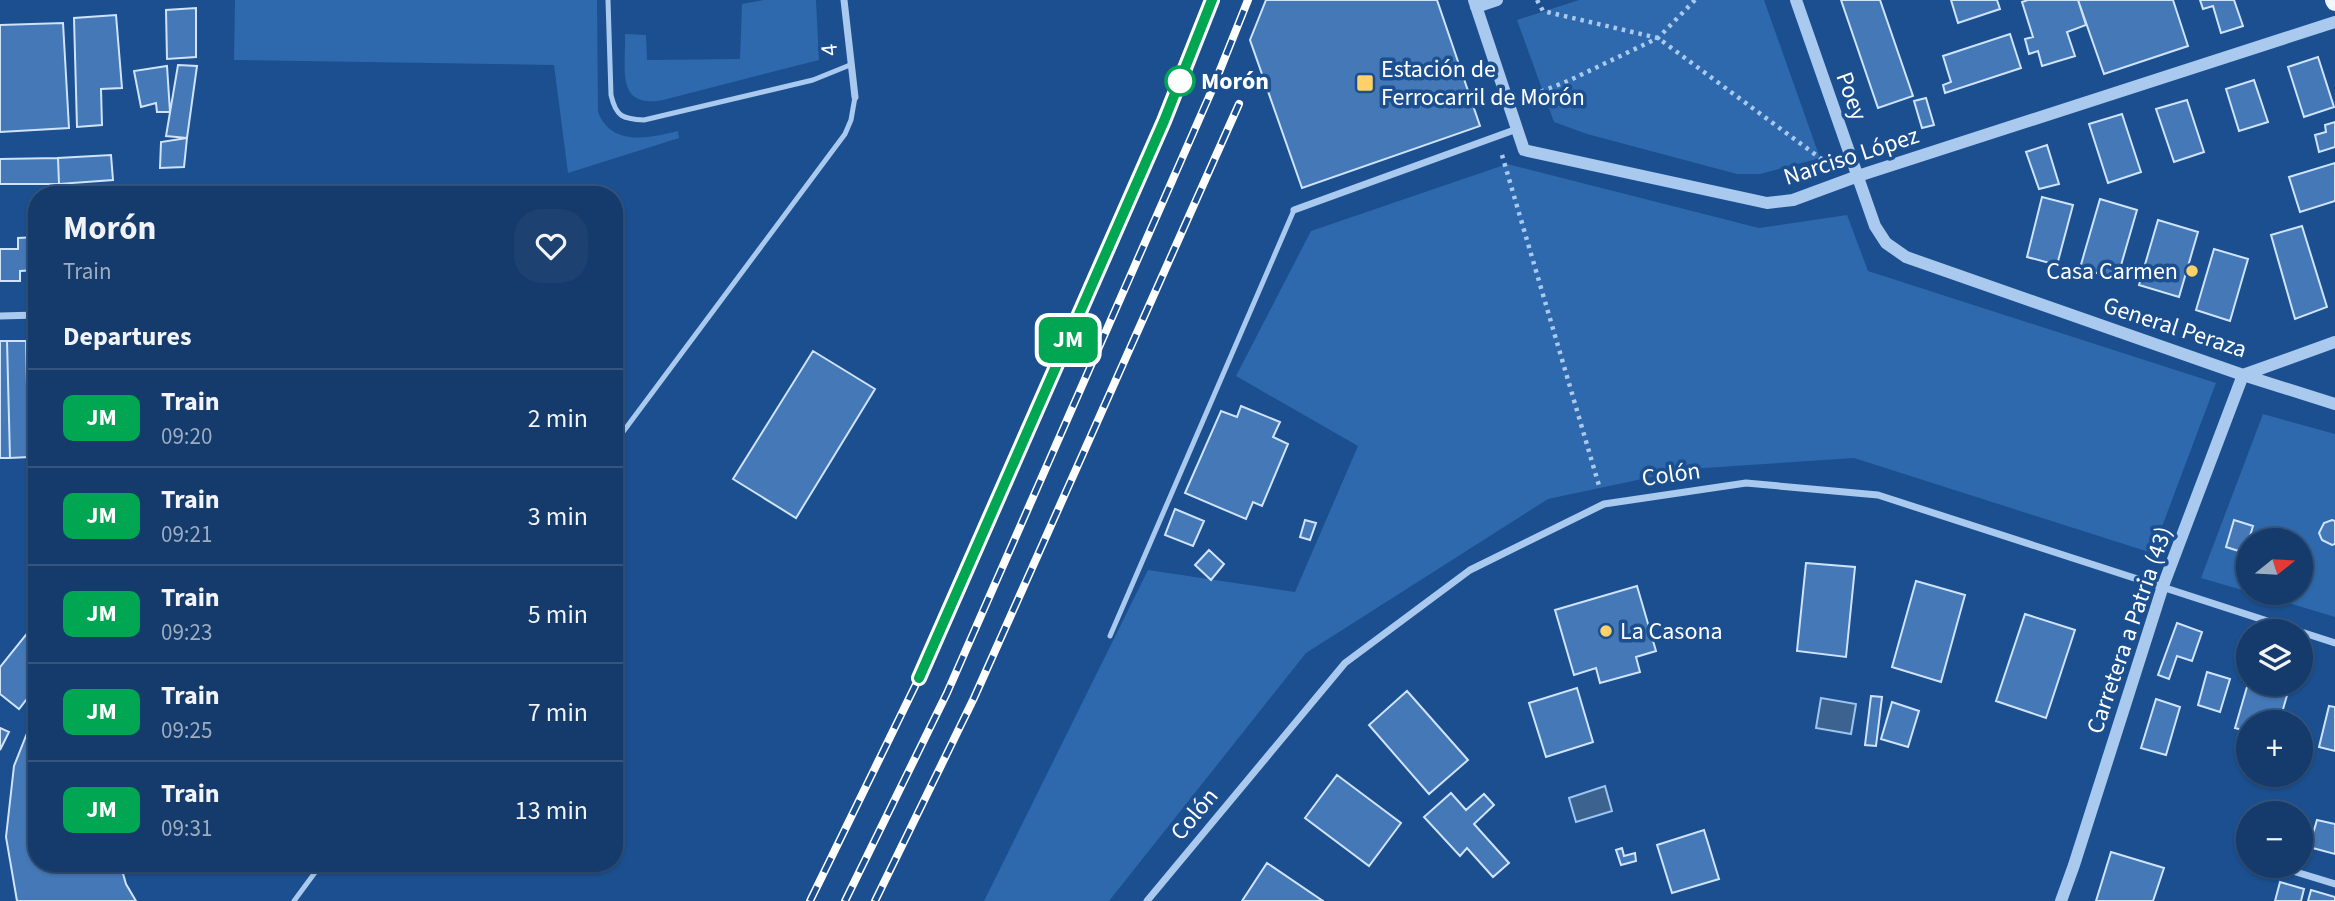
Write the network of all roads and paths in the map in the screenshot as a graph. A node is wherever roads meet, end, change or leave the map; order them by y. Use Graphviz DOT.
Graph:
graph roads {
  1 [pos="608,0"];
  2 [pos="844,0"];
  3 [pos="1497,0"];
  4 [pos="1537,0"];
  5 [pos="1695,0"];
  6 [pos="1796,0"];
  7 [pos="1475,3"];
  8 [pos="2335,22"];
  9 [pos="1658,38"];
  10 [pos="850,65"];
  11 [pos="855,97"];
  12 [pos="1508,104"];
  13 [pos="1517,129"];
  14 [pos="1496,136"];
  15 [pos="1858,176"];
  16 [pos="1294,210"];
  17 [pos="1886,243"];
  18 [pos="28,315"];
  19 [pos="0,316"];
  20 [pos="2335,342"];
  21 [pos="2243,375"];
  22 [pos="2335,404"];
  23 [pos="623,432"];
  24 [pos="1604,503"];
  25 [pos="2163,586"];
  26 [pos="1110,636"];
  27 [pos="2335,643"];
  28 [pos="315,872"];
  29 [pos="2313,877"];
  30 [pos="2335,884"];
  31 [pos="294,901"];
  32 [pos="1147,901"];
  33 [pos="2061,901"];
  1 -- 10 [label="lane"];
  2 -- 10 [label="street, 4"];
  3 -- 7 [label="street"];
  4 -- 9 [label="path"];
  5 -- 9 [label="path"];
  6 -- 15 [label="street, Poey"];
  7 -- 12 [label="street, Narciso López"];
  8 -- 15 [label="street, Narciso López"];
  9 -- 12 [label="path"];
  9 -- 15 [label="path"];
  10 -- 11 [label="street, 4"];
  11 -- 23 [label="lane"];
  12 -- 13 [label="street, Narciso López"];
  13 -- 14 [label="street"];
  13 -- 15 [label="street, Narciso López"];
  14 -- 16 [label="street"];
  14 -- 24 [label="path"];
  15 -- 17 [label="street, Poey"];
  16 -- 26 [label="lane"];
  17 -- 21 [label="street, General Peraza"];
  18 -- 19 [label="street"];
  20 -- 21 [label="street, General Peraza"];
  21 -- 22 [label="street"];
  21 -- 25 [label="street, Carretera a Patria (43)"];
  24 -- 25 [label="street, Colón"];
  24 -- 32 [label="street, Colón"];
  25 -- 27 [label="street, Colón"];
  25 -- 33 [label="street, Carretera a Patria (43)"];
  28 -- 31 [label="lane"];
  29 -- 30 [label="street"];
}
